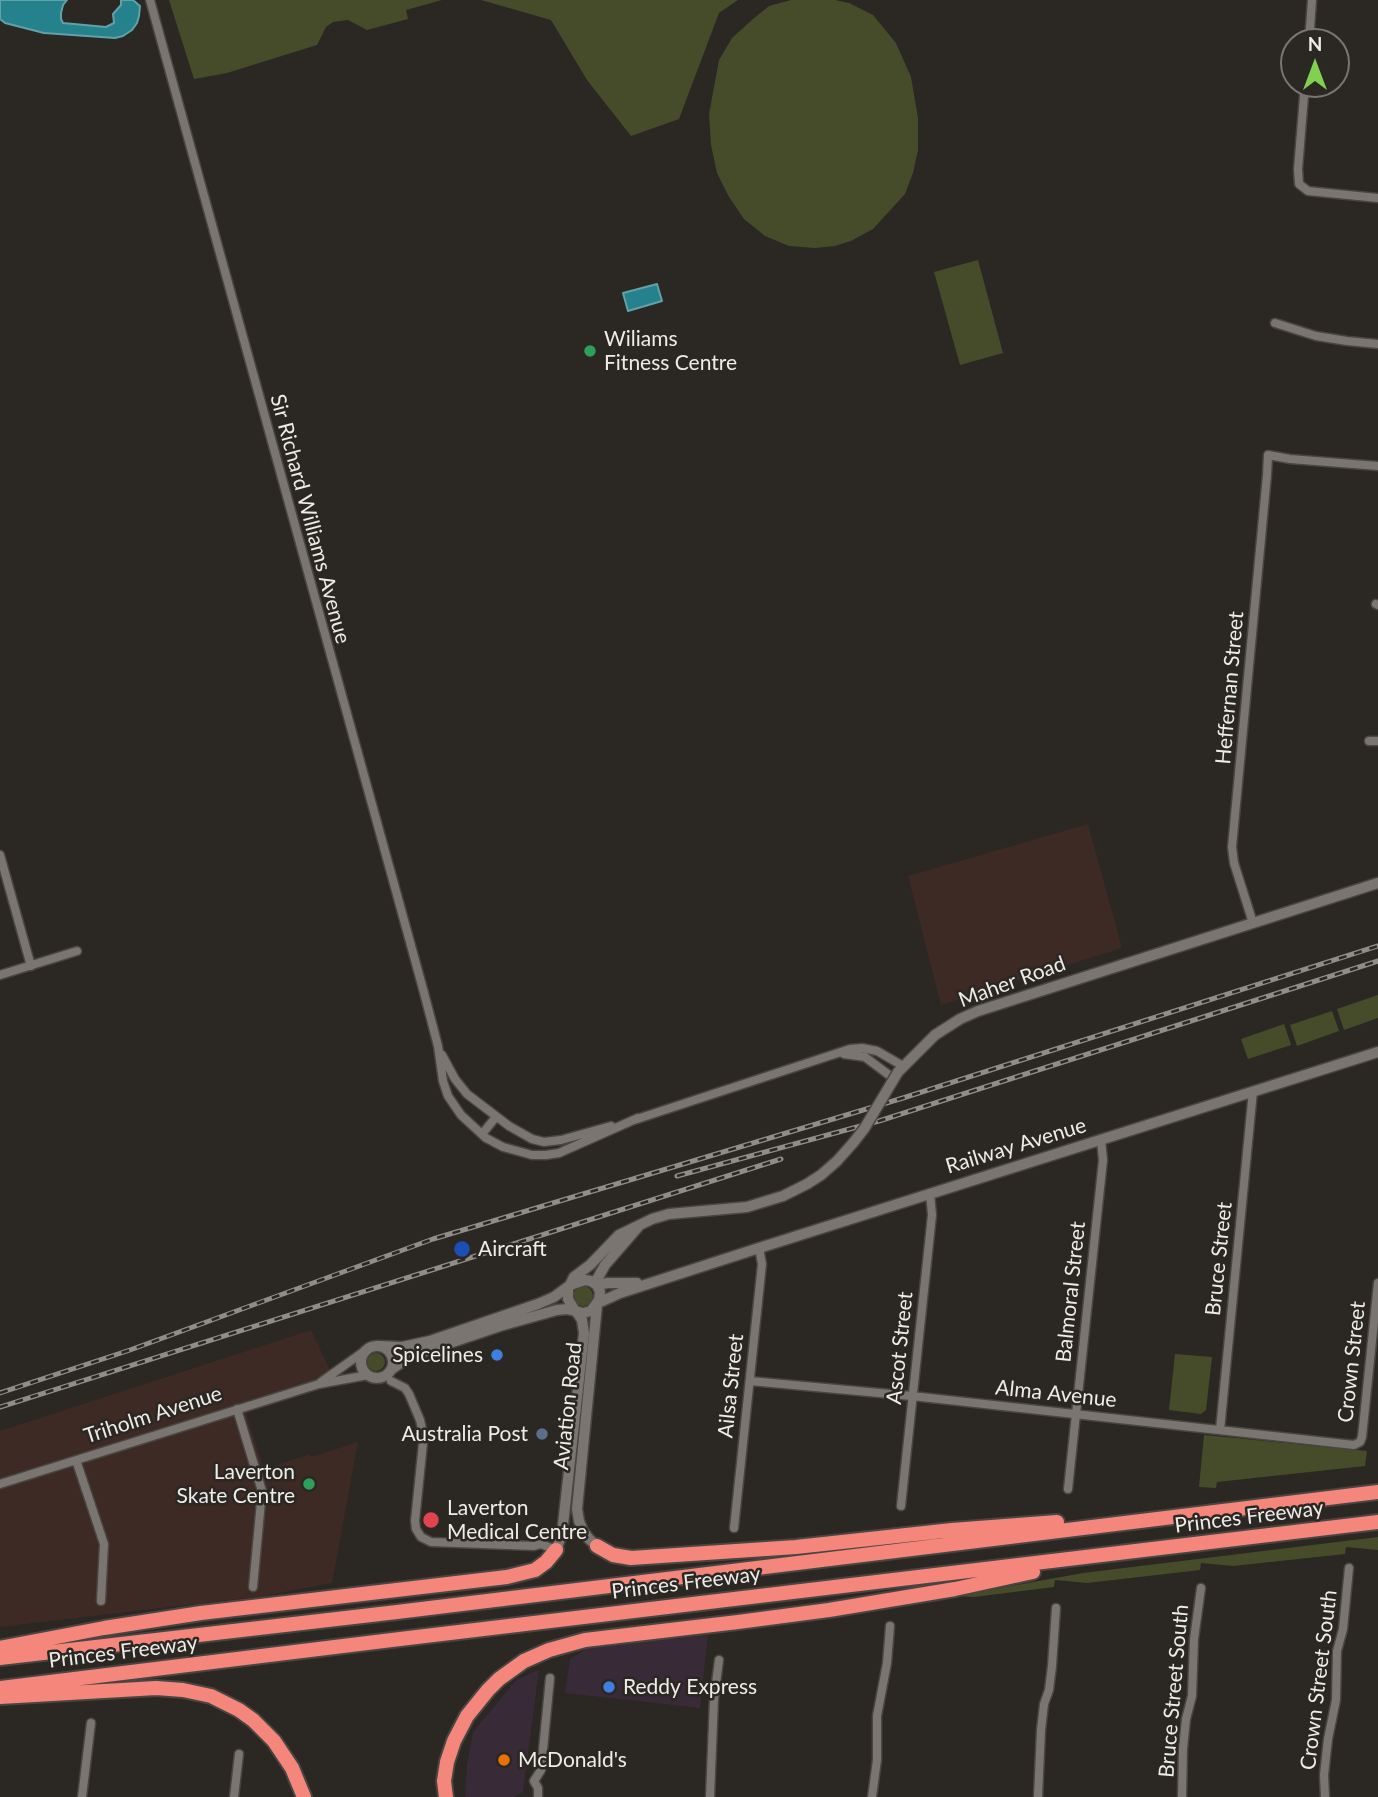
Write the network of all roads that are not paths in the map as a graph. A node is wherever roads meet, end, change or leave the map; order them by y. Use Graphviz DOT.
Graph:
graph roads {
  1 [pos="150,0"];
  2 [pos="1312,0"];
  3 [pos="1310,28"];
  4 [pos="1304,98"];
  5 [pos="1378,198"];
  6 [pos="1275,323"];
  7 [pos="1378,344"];
  8 [pos="1378,466"];
  9 [pos="0,855"];
  10 [pos="1378,883"];
  11 [pos="1253,923"];
  12 [pos="78,951"];
  13 [pos="31,966"];
  14 [pos="0,975"];
  15 [pos="438,1046"];
  16 [pos="1378,1052"];
  17 [pos="830,1056"];
  18 [pos="896,1072"];
  19 [pos="1253,1091"];
  20 [pos="496,1117"];
  21 [pos="638,1118"];
  22 [pos="482,1134"];
  23 [pos="1101,1140"];
  24 [pos="930,1193"];
  25 [pos="641,1224"];
  26 [pos="759,1248"];
  27 [pos="666,1279"];
  28 [pos="1378,1283"];
  29 [pos="596,1284"];
  30 [pos="570,1285"];
  31 [pos="598,1304"];
  32 [pos="576,1311"];
  33 [pos="378,1346"];
  34 [pos="366,1350"];
  35 [pos="391,1374"];
  36 [pos="368,1375"];
  37 [pos="750,1381"];
  38 [pos="319,1384"];
  39 [pos="584,1389"];
  40 [pos="912,1396"];
  41 [pos="237,1409"];
  42 [pos="1076,1414"];
  43 [pos="1220,1430"];
  44 [pos="1357,1444"];
  45 [pos="76,1460"];
  46 [pos="579,1480"];
  47 [pos="0,1484"];
  48 [pos="567,1484"];
  49 [pos="1068,1489"];
  50 [pos="1378,1492"];
  51 [pos="1266,1505"];
  52 [pos="901,1506"];
  53 [pos="1378,1522"];
  54 [pos="734,1528"];
  55 [pos="597,1546"];
  56 [pos="556,1550"];
  57 [pos="1106,1556"];
  58 [pos="1349,1568"];
  59 [pos="253,1587"];
  60 [pos="1201,1588"];
  61 [pos="101,1601"];
  62 [pos="1056,1608"];
  63 [pos="890,1626"];
  64 [pos="0,1648"];
  65 [pos="0,1658"];
  66 [pos="719,1660"];
  67 [pos="550,1678"];
  68 [pos="0,1688"];
  69 [pos="0,1697"];
  70 [pos="90,1723"];
  71 [pos="239,1754"];
  72 [pos="82,1797"];
  73 [pos="234,1797"];
  74 [pos="304,1797"];
  75 [pos="446,1797"];
  76 [pos="538,1797"];
  77 [pos="710,1797"];
  78 [pos="872,1797"];
  79 [pos="1038,1797"];
  80 [pos="1182,1797"];
  81 [pos="1325,1797"];
  1 -- 15 [label="street, Sir Richard Williams Avenue"];
  2 -- 3 [label="street"];
  4 -- 5 [label="street"];
  6 -- 7 [label="street"];
  8 -- 11 [label="street, Heffernan Street"];
  9 -- 13 [label="street"];
  10 -- 11 [label="street, Maher Road"];
  11 -- 18 [label="street, Maher Road"];
  12 -- 13 [label="street"];
  13 -- 14 [label="street"];
  15 -- 20 [label="street, Sir Richard Williams Avenue"];
  15 -- 22 [label="street, Sir Richard Williams Avenue"];
  16 -- 19 [label="street, Railway Avenue"];
  17 -- 18 [label="street, Sir Richard Williams Avenue"];
  17 -- 18 [label="street, Sir Richard Williams Avenue"];
  17 -- 21 [label="street, Sir Richard Williams Avenue"];
  18 -- 25 [label="street, Maher Road, bridge"];
  19 -- 23 [label="street, Railway Avenue"];
  19 -- 43 [label="street, Bruce Street"];
  20 -- 21 [label="street, Sir Richard Williams Avenue"];
  20 -- 22 [label="street"];
  21 -- 22 [label="street, Sir Richard Williams Avenue"];
  23 -- 24 [label="street, Railway Avenue"];
  23 -- 42 [label="street, Balmoral Street"];
  24 -- 26 [label="street, Railway Avenue"];
  24 -- 40 [label="street, Ascot Street"];
  25 -- 29 [label="street"];
  25 -- 30 [label="street, Maher Road"];
  26 -- 27 [label="street, Railway Avenue"];
  26 -- 37 [label="street, Ailsa Street"];
  27 -- 29 [label="street, Railway Avenue"];
  27 -- 31 [label="street, Railway Avenue"];
  28 -- 44 [label="street, Crown Street"];
  29 -- 30 [label="street"];
  29 -- 31 [label="street"];
  30 -- 32 [label="street"];
  30 -- 33 [label="street"];
  31 -- 32 [label="street"];
  31 -- 39 [label="street, Aviation Road"];
  32 -- 35 [label="street"];
  32 -- 39 [label="street, Aviation Road"];
  33 -- 34 [label="street"];
  33 -- 35 [label="street"];
  34 -- 36 [label="street"];
  34 -- 38 [label="street, Triholm Avenue"];
  35 -- 36 [label="street"];
  35 -- 56 [label="street"];
  36 -- 38 [label="street, Triholm Avenue"];
  37 -- 40 [label="street, Alma Avenue"];
  37 -- 54 [label="street, Ailsa Street"];
  38 -- 41 [label="street, Triholm Avenue"];
  39 -- 46 [label="street, Aviation Road"];
  39 -- 48 [label="street, Aviation Road"];
  40 -- 42 [label="street, Alma Avenue"];
  40 -- 52 [label="street, Ascot Street"];
  41 -- 45 [label="street, Triholm Avenue"];
  41 -- 59 [label="street"];
  42 -- 43 [label="street, Alma Avenue"];
  42 -- 49 [label="street, Balmoral Street"];
  43 -- 44 [label="street, Alma Avenue"];
  45 -- 47 [label="street, Triholm Avenue"];
  45 -- 61 [label="street"];
  46 -- 48 [label="street"];
  46 -- 55 [label="street, Aviation Road"];
  48 -- 56 [label="street, Aviation Road"];
  50 -- 51 [label="highway, Princes Freeway"];
  51 -- 55 [label="highway"];
  51 -- 65 [label="highway, Princes Freeway"];
  53 -- 57 [label="highway, Princes Freeway"];
  56 -- 64 [label="highway"];
  57 -- 68 [label="highway, Princes Freeway"];
  57 -- 75 [label="highway"];
  58 -- 81 [label="street, Crown Street South"];
  60 -- 80 [label="street, Bruce Street South"];
  62 -- 79 [label="street"];
  63 -- 78 [label="street"];
  66 -- 77 [label="street"];
  67 -- 76 [label="street"];
  69 -- 74 [label="highway"];
  70 -- 72 [label="street"];
  71 -- 73 [label="street"];
}
